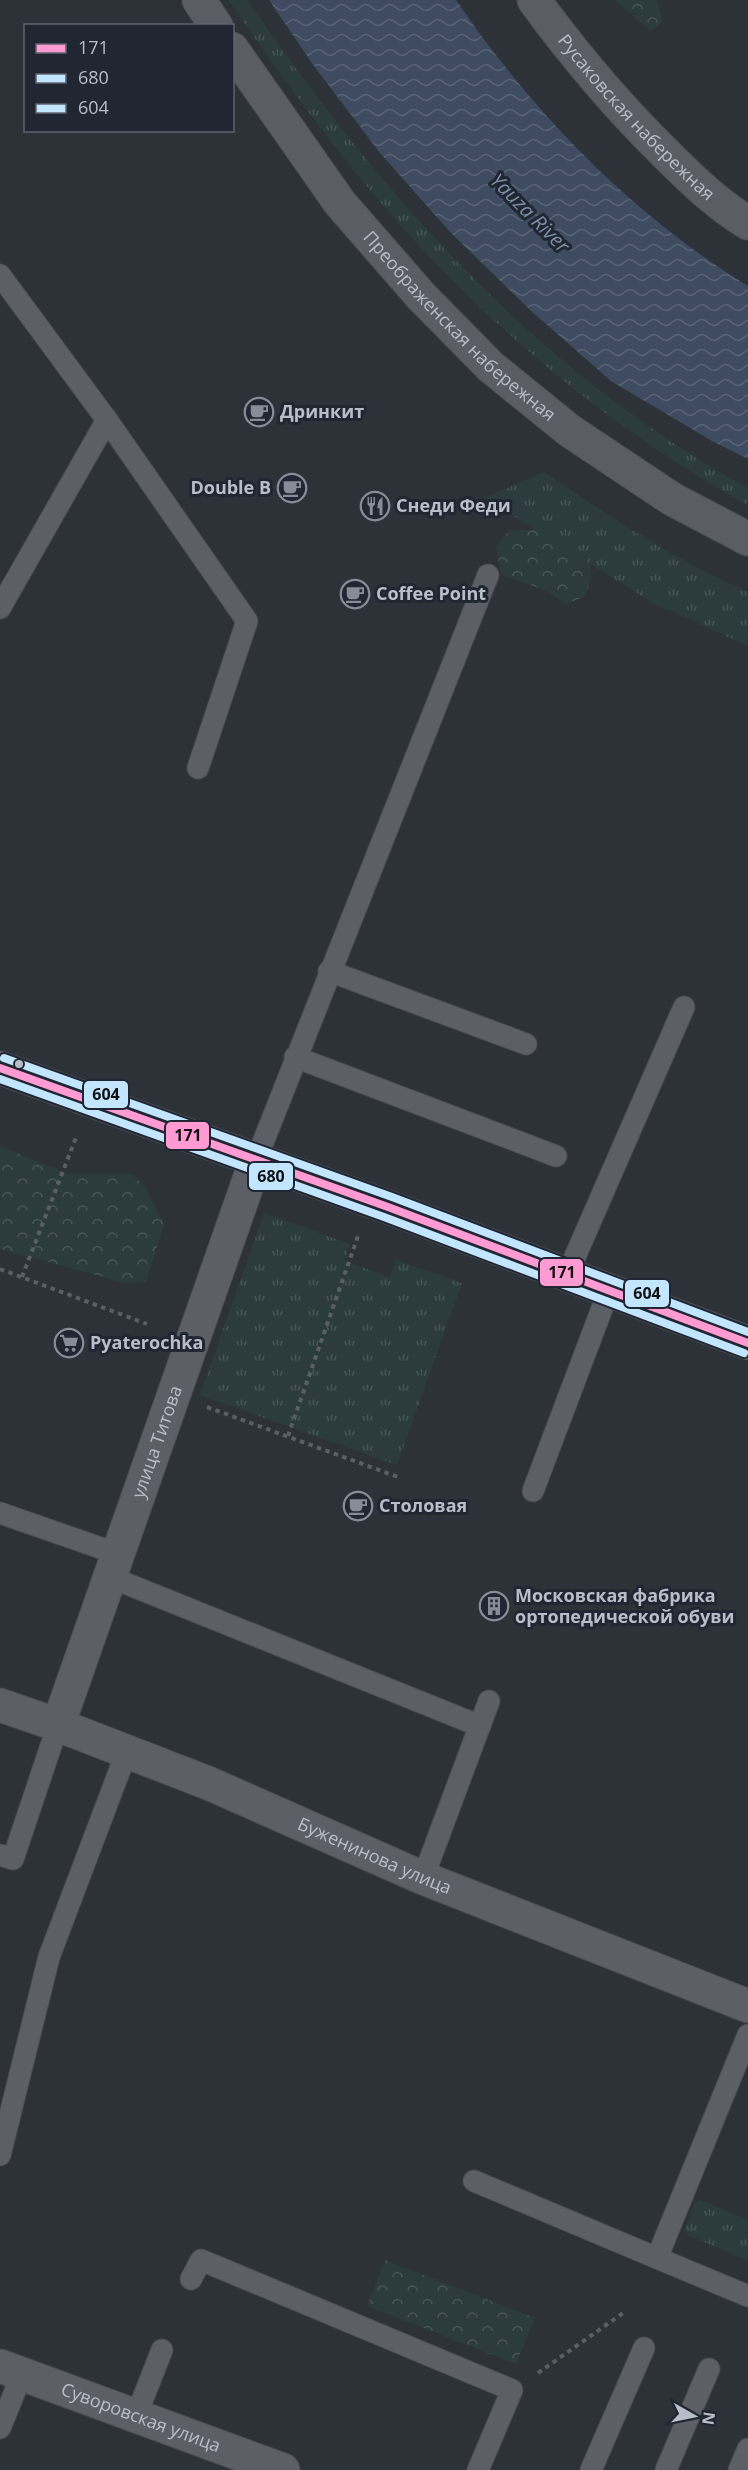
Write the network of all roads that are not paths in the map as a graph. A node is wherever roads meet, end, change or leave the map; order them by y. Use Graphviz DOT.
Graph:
graph roads {
  1 [pos="199,0"];
  2 [pos="534,0"];
  3 [pos="215,24"];
  4 [pos="234,52"];
  5 [pos="748,223"];
  6 [pos="0,275"];
  7 [pos="107,420"];
  8 [pos="748,539"];
  9 [pos="488,575"];
  10 [pos="0,608"];
  11 [pos="198,768"];
  12 [pos="329,970"];
  13 [pos="684,1007"];
  14 [pos="526,1044"];
  15 [pos="295,1057"];
  16 [pos="0,1068"];
  17 [pos="556,1156"];
  18 [pos="256,1160"];
  19 [pos="567,1275"];
  20 [pos="609,1290"];
  21 [pos="748,1343"];
  22 [pos="533,1491"];
  23 [pos="0,1513"];
  24 [pos="114,1566"];
  25 [pos="489,1701"];
  26 [pos="0,1705"];
  27 [pos="58,1725"];
  28 [pos="480,1726"];
  29 [pos="127,1751"];
  30 [pos="0,1855"];
  31 [pos="423,1878"];
  32 [pos="748,2006"];
  33 [pos="748,2035"];
  34 [pos="0,2155"];
  35 [pos="474,2181"];
  36 [pos="657,2258"];
  37 [pos="191,2279"];
  38 [pos="748,2295"];
  39 [pos="644,2348"];
  40 [pos="162,2350"];
  41 [pos="709,2369"];
  42 [pos="11,2370"];
  43 [pos="136,2416"];
  44 [pos="0,2428"];
  45 [pos="748,2449"];
  46 [pos="282,2470"];
  47 [pos="478,2470"];
  48 [pos="591,2470"];
  49 [pos="666,2470"];
  50 [pos="740,2470"];
  1 -- 3 [label="main road"];
  2 -- 5 [label="main road, Русаковская набережная"];
  4 -- 8 [label="main road, Преображенская набережная"];
  6 -- 7 [label="lane"];
  7 -- 10 [label="lane"];
  7 -- 11 [label="lane"];
  9 -- 12 [label="lane"];
  12 -- 14 [label="lane"];
  12 -- 15 [label="lane"];
  13 -- 19 [label="lane"];
  15 -- 17 [label="lane"];
  15 -- 18 [label="lane"];
  16 -- 18 [label="street"];
  18 -- 19 [label="street"];
  18 -- 24 [label="street, улица Титова"];
  19 -- 20 [label="street"];
  20 -- 21 [label="street"];
  20 -- 22 [label="lane"];
  23 -- 24 [label="lane"];
  24 -- 27 [label="street, улица Титова"];
  24 -- 28 [label="lane"];
  25 -- 28 [label="lane"];
  26 -- 27 [label="street, Буженинова улица"];
  27 -- 29 [label="street, Буженинова улица"];
  27 -- 30 [label="lane"];
  28 -- 31 [label="lane"];
  29 -- 31 [label="street, Буженинова улица"];
  29 -- 34 [label="lane"];
  31 -- 32 [label="street, Буженинова улица"];
  33 -- 36 [label="lane"];
  35 -- 36 [label="lane"];
  36 -- 38 [label="lane"];
  37 -- 47 [label="lane"];
  39 -- 48 [label="lane"];
  40 -- 43 [label="lane"];
  41 -- 49 [label="lane"];
  42 -- 43 [label="street, Суворовская улица"];
  42 -- 44 [label="lane"];
  43 -- 46 [label="street, Суворовская улица"];
  45 -- 50 [label="lane"];
}
